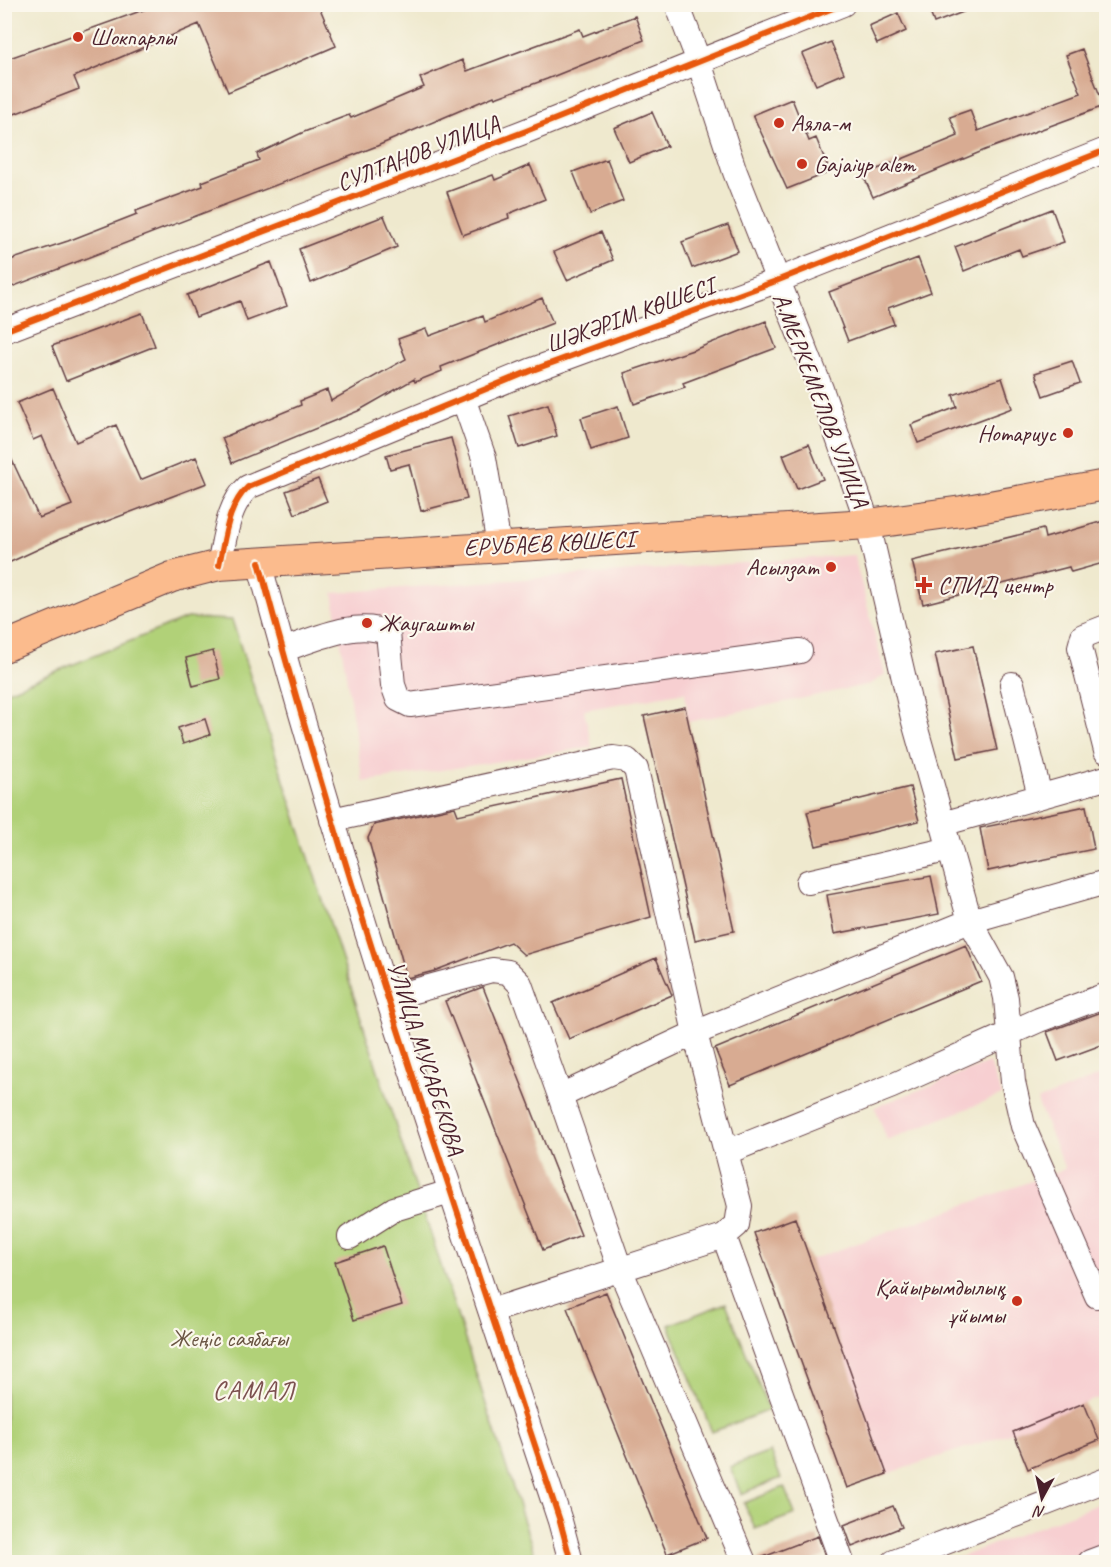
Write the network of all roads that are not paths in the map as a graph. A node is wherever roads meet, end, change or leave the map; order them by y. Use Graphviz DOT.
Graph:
graph roads {
  1 [pos="677,4"];
  2 [pos="843,4"];
  3 [pos="699,62"];
  4 [pos="1107,150"];
  5 [pos="776,281"];
  6 [pos="4,331"];
  7 [pos="463,398"];
  8 [pos="1107,485"];
  9 [pos="868,524"];
  10 [pos="500,546"];
  11 [pos="259,562"];
  12 [pos="219,565"];
  13 [pos="1107,627"];
  14 [pos="4,647"];
  15 [pos="282,650"];
  16 [pos="800,651"];
  17 [pos="1011,684"];
  18 [pos="1107,751"];
  19 [pos="1107,778"];
  20 [pos="1040,796"];
  21 [pos="332,820"];
  22 [pos="942,824"];
  23 [pos="950,849"];
  24 [pos="808,882"];
  25 [pos="1107,882"];
  26 [pos="970,921"];
  27 [pos="1107,995"];
  28 [pos="388,999"];
  29 [pos="695,1033"];
  30 [pos="1011,1034"];
  31 [pos="560,1096"];
  32 [pos="727,1152"];
  33 [pos="450,1192"];
  34 [pos="724,1236"];
  35 [pos="350,1237"];
  36 [pos="620,1269"];
  37 [pos="1097,1296"];
  38 [pos="490,1311"];
  39 [pos="1107,1480"];
  40 [pos="953,1552"];
  41 [pos="1107,1556"];
  42 [pos="571,1563"];
  43 [pos="744,1563"];
  44 [pos="842,1563"];
  45 [pos="894,1563"];
  46 [pos="1090,1563"];
  1 -- 3 [label="street, А.МЕРКЕМЕЛОВ УЛИЦА"];
  2 -- 3 [label="street, СУЛТАНОВ УЛИЦА"];
  3 -- 5 [label="street, А.МЕРКЕМЕЛОВ УЛИЦА"];
  3 -- 6 [label="street, СУЛТАНОВ УЛИЦА"];
  4 -- 5 [label="street, ШӘКӘРІМ КӨШЕСІ"];
  5 -- 7 [label="street, ШӘКӘРІМ КӨШЕСІ"];
  5 -- 9 [label="street, А.МЕРКЕМЕЛОВ УЛИЦА"];
  7 -- 10 [label="street"];
  7 -- 12 [label="street, ШӘКӘРІМ КӨШЕСІ"];
  8 -- 9 [label="main road, ЕРУБАЕВ КӨШЕСІ"];
  9 -- 10 [label="main road, ЕРУБАЕВ КӨШЕСІ"];
  9 -- 22 [label="street, А.МЕРКЕМЕЛОВ УЛИЦА"];
  10 -- 11 [label="main road, ЕРУБАЕВ КӨШЕСІ"];
  11 -- 12 [label="main road, ЕРУБАЕВ КӨШЕСІ"];
  11 -- 15 [label="street, УЛИЦА МУСАБЕКОВА"];
  12 -- 14 [label="main road, ЕРУБАЕВ КӨШЕСІ"];
  13 -- 18 [label="street"];
  15 -- 16 [label="street"];
  15 -- 21 [label="street, УЛИЦА МУСАБЕКОВА"];
  17 -- 20 [label="street"];
  19 -- 20 [label="street"];
  20 -- 22 [label="street"];
  21 -- 28 [label="street, УЛИЦА МУСАБЕКОВА"];
  21 -- 29 [label="street"];
  22 -- 23 [label="street, А.МЕРКЕМЕЛОВ УЛИЦА"];
  23 -- 24 [label="street"];
  23 -- 26 [label="street, А.МЕРКЕМЕЛОВ УЛИЦА"];
  25 -- 26 [label="street"];
  26 -- 29 [label="street"];
  26 -- 30 [label="street, А.МЕРКЕМЕЛОВ УЛИЦА"];
  27 -- 30 [label="street"];
  28 -- 31 [label="street"];
  28 -- 33 [label="street, УЛИЦА МУСАБЕКОВА"];
  29 -- 31 [label="street"];
  29 -- 32 [label="street"];
  30 -- 32 [label="street"];
  30 -- 37 [label="street, А.МЕРКЕМЕЛОВ УЛИЦА"];
  31 -- 36 [label="street"];
  32 -- 34 [label="street"];
  33 -- 35 [label="street"];
  33 -- 38 [label="street, УЛИЦА МУСАБЕКОВА"];
  34 -- 36 [label="street"];
  34 -- 44 [label="street"];
  36 -- 38 [label="street"];
  36 -- 43 [label="street"];
  38 -- 42 [label="street, УЛИЦА МУСАБЕКОВА"];
  39 -- 40 [label="street"];
  40 -- 45 [label="street"];
  41 -- 46 [label="street"];
}
